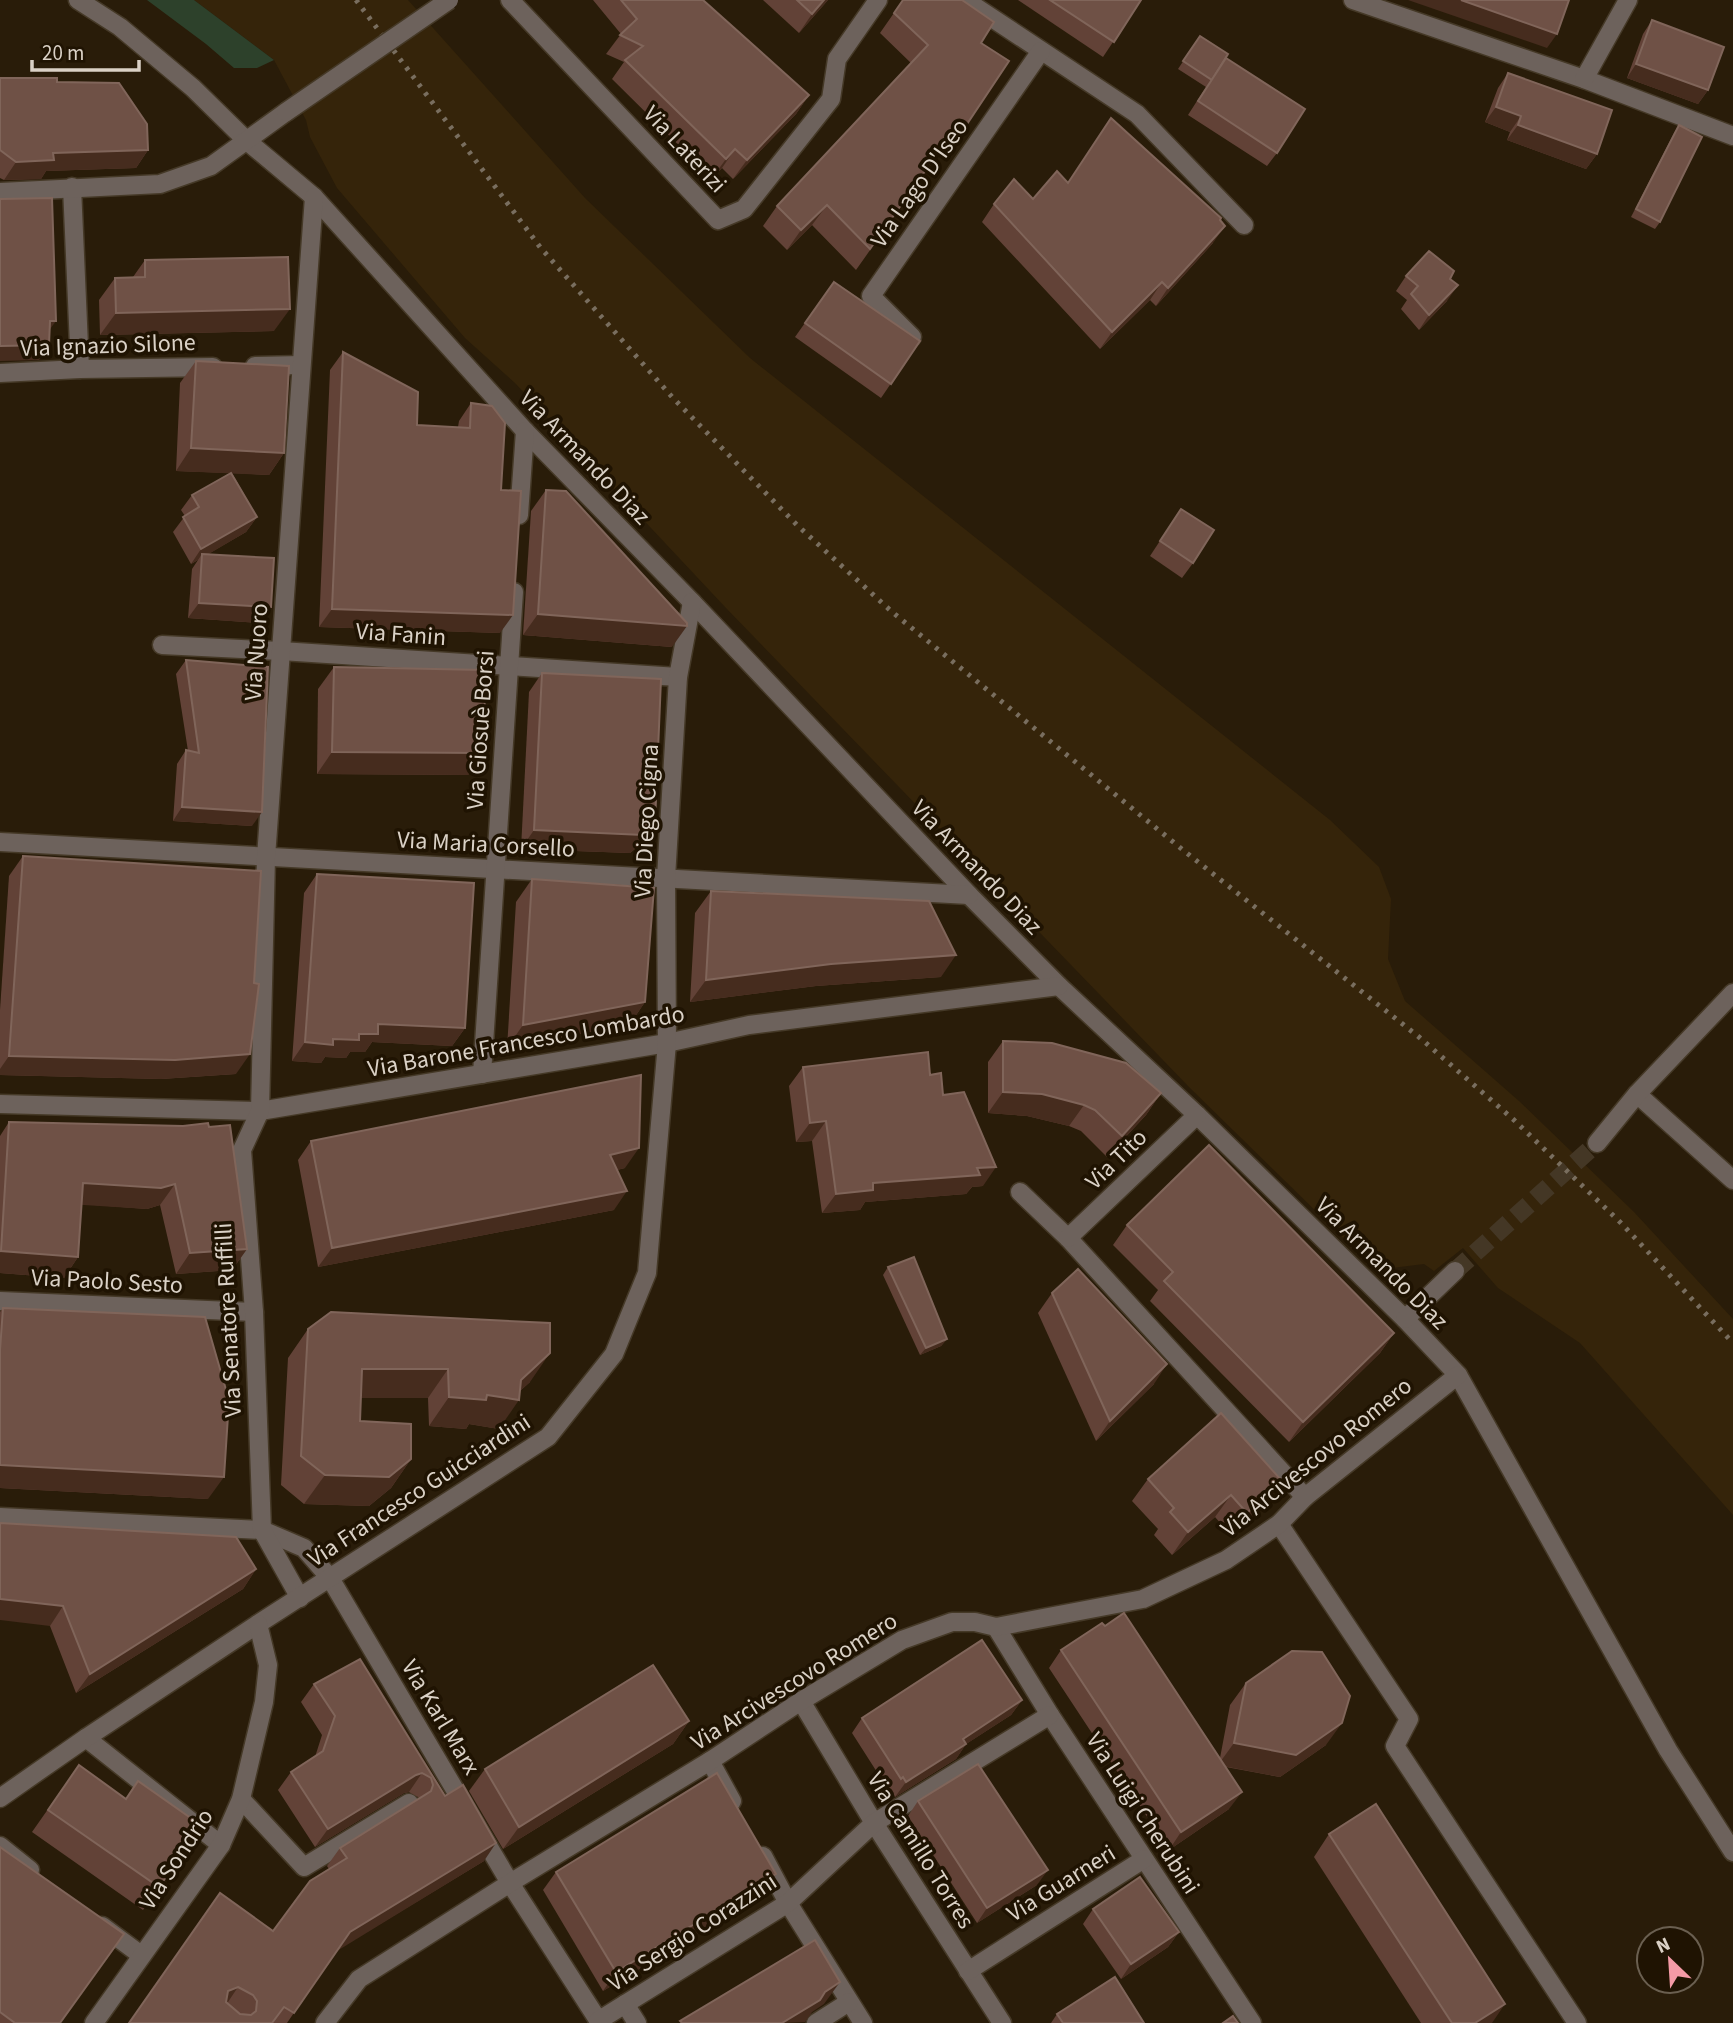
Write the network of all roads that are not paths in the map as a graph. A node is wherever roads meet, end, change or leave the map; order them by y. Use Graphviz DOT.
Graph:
graph roads {
  1 [pos="78,0"];
  2 [pos="449,0"];
  3 [pos="510,0"];
  4 [pos="878,0"];
  5 [pos="965,0"];
  6 [pos="1353,0"];
  7 [pos="1628,0"];
  8 [pos="1041,51"];
  9 [pos="1584,79"];
  10 [pos="1733,136"];
  11 [pos="247,141"];
  12 [pos="72,187"];
  13 [pos="0,192"];
  14 [pos="314,197"];
  15 [pos="1244,225"];
  16 [pos="912,337"];
  17 [pos="301,365"];
  18 [pos="80,369"];
  19 [pos="0,373"];
  20 [pos="525,431"];
  21 [pos="518,528"];
  22 [pos="516,570"];
  23 [pos="692,602"];
  24 [pos="162,645"];
  25 [pos="281,651"];
  26 [pos="509,667"];
  27 [pos="678,677"];
  28 [pos="0,842"];
  29 [pos="266,857"];
  30 [pos="496,869"];
  31 [pos="666,878"];
  32 [pos="969,894"];
  33 [pos="1059,986"];
  34 [pos="1733,993"];
  35 [pos="667,1043"];
  36 [pos="482,1074"];
  37 [pos="1637,1094"];
  38 [pos="0,1104"];
  39 [pos="260,1111"];
  40 [pos="1197,1115"];
  41 [pos="1597,1143"];
  42 [pos="1733,1180"];
  43 [pos="1020,1192"];
  44 [pos="1068,1238"];
  45 [pos="1455,1271"];
  46 [pos="0,1301"];
  47 [pos="254,1312"];
  48 [pos="1405,1319"];
  49 [pos="1458,1375"];
  50 [pos="1305,1497"];
  51 [pos="0,1517"];
  52 [pos="1279,1524"];
  53 [pos="262,1531"];
  54 [pos="330,1578"];
  55 [pos="300,1598"];
  56 [pos="258,1624"];
  57 [pos="996,1628"];
  58 [pos="801,1701"];
  59 [pos="1050,1715"];
  60 [pos="86,1738"];
  61 [pos="710,1761"];
  62 [pos="0,1798"];
  63 [pos="241,1799"];
  64 [pos="409,1803"];
  65 [pos="743,1820"];
  66 [pos="874,1823"];
  67 [pos="221,1844"];
  68 [pos="756,1844"];
  69 [pos="0,1846"];
  70 [pos="1733,1852"];
  71 [pos="1144,1859"];
  72 [pos="43,1880"];
  73 [pos="510,1883"];
  74 [pos="788,1903"];
  75 [pos="87,1913"];
  76 [pos="141,1955"];
  77 [pos="968,1970"];
  78 [pos="849,2002"];
  79 [pos="625,2004"];
  80 [pos="599,2022"];
  81 [pos="94,2023"];
  82 [pos="325,2023"];
  83 [pos="637,2023"];
  84 [pos="816,2023"];
  85 [pos="863,2023"];
  86 [pos="1002,2023"];
  87 [pos="1252,2023"];
  88 [pos="1577,2023"];
  1 -- 11 [label="street, Via Armando Diaz"];
  2 -- 11 [label="street, bridge"];
  3 -- 4 [label="street, Via Laterizi"];
  5 -- 8 [label="street"];
  6 -- 9 [label="street"];
  7 -- 9 [label="street"];
  8 -- 15 [label="street"];
  8 -- 16 [label="street, Via Lago D'Iseo"];
  9 -- 10 [label="street"];
  11 -- 12 [label="street"];
  11 -- 14 [label="street, Via Armando Diaz"];
  12 -- 13 [label="street"];
  12 -- 18 [label="street"];
  14 -- 17 [label="street, Via Nuoro"];
  14 -- 20 [label="street, Via Armando Diaz"];
  17 -- 18 [label="street, Via Ignazio Silone"];
  17 -- 25 [label="street, Via Nuoro"];
  18 -- 19 [label="street, Via Ignazio Silone"];
  20 -- 21 [label="street"];
  20 -- 23 [label="street, Via Armando Diaz"];
  22 -- 26 [label="street, Via Giosuè Borsi"];
  23 -- 27 [label="street, Via Diego Cigna"];
  23 -- 32 [label="street, Via Armando Diaz"];
  24 -- 25 [label="street, Via Fanin"];
  25 -- 26 [label="street, Via Fanin"];
  25 -- 29 [label="street, Via Nuoro"];
  26 -- 27 [label="street, Via Fanin"];
  26 -- 30 [label="street, Via Giosuè Borsi"];
  27 -- 31 [label="street, Via Diego Cigna"];
  28 -- 29 [label="street, Via Maria Corsello"];
  29 -- 30 [label="street, Via Maria Corsello"];
  29 -- 39 [label="street, Via Nuoro"];
  30 -- 31 [label="street, Via Maria Corsello"];
  30 -- 36 [label="street, Via Giosuè Borsi"];
  31 -- 32 [label="street, Via Maria Corsello"];
  31 -- 35 [label="street, Via Diego Cigna"];
  32 -- 33 [label="street, Via Armando Diaz"];
  33 -- 35 [label="street, Via Barone Francesco Lombardo"];
  33 -- 40 [label="street, Via Armando Diaz"];
  34 -- 37 [label="street"];
  35 -- 36 [label="street, Via Barone Francesco Lombardo"];
  35 -- 54 [label="street, Via Francesco Guicciardini"];
  36 -- 39 [label="street, Via Barone Francesco Lombardo"];
  37 -- 41 [label="street"];
  37 -- 42 [label="street"];
  38 -- 39 [label="street, Via Barone Francesco Lombardo"];
  39 -- 47 [label="street, Via Senatore Ruffilli"];
  40 -- 44 [label="street, Via Tito"];
  40 -- 48 [label="street, Via Armando Diaz"];
  43 -- 44 [label="street"];
  44 -- 50 [label="street"];
  45 -- 48 [label="street"];
  46 -- 47 [label="street, Via Paolo Sesto"];
  47 -- 53 [label="street, Via Senatore Ruffilli"];
  48 -- 49 [label="street, Via Armando Diaz"];
  49 -- 50 [label="street, Via Arcivescovo Romero"];
  49 -- 70 [label="street, Via Armando Diaz"];
  50 -- 52 [label="street, Via Arcivescovo Romero"];
  51 -- 53 [label="street, Via Karl Marx"];
  52 -- 57 [label="street, Via Arcivescovo Romero"];
  52 -- 88 [label="street"];
  53 -- 54 [label="street, Via Karl Marx"];
  53 -- 55 [label="street"];
  54 -- 55 [label="street, Via Francesco Guicciardini"];
  54 -- 73 [label="street, Via Karl Marx"];
  55 -- 56 [label="street, Via Francesco Guicciardini"];
  56 -- 60 [label="street, Via Francesco Guicciardini"];
  56 -- 63 [label="street, Via Sondrio"];
  57 -- 58 [label="street, Via Arcivescovo Romero"];
  57 -- 59 [label="street, Via Luigi Cherubini"];
  58 -- 61 [label="street, Via Arcivescovo Romero"];
  58 -- 66 [label="street, Via Camillo Torres"];
  59 -- 66 [label="street, Via Sergio Corazzini"];
  59 -- 71 [label="street, Via Luigi Cherubini"];
  60 -- 62 [label="street, Via Francesco Guicciardini"];
  60 -- 67 [label="street"];
  61 -- 65 [label="street"];
  61 -- 73 [label="street, Via Arcivescovo Romero"];
  63 -- 64 [label="street"];
  63 -- 67 [label="street, Via Sondrio"];
  66 -- 74 [label="street, Via Sergio Corazzini"];
  66 -- 77 [label="street, Via Camillo Torres"];
  67 -- 76 [label="street, Via Sondrio"];
  68 -- 74 [label="street"];
  69 -- 72 [label="street"];
  71 -- 77 [label="street, Via Guarneri"];
  71 -- 87 [label="street, Via Luigi Cherubini"];
  73 -- 80 [label="street, Via Karl Marx"];
  73 -- 82 [label="street, Via Arcivescovo Romero"];
  74 -- 78 [label="street"];
  74 -- 79 [label="street, Via Sergio Corazzini"];
  75 -- 76 [label="street"];
  76 -- 81 [label="street, Via Sondrio"];
  77 -- 86 [label="street, Via Camillo Torres"];
  78 -- 84 [label="street"];
  78 -- 85 [label="street"];
  79 -- 80 [label="street, Via Sergio Corazzini"];
  79 -- 83 [label="street"];
}
